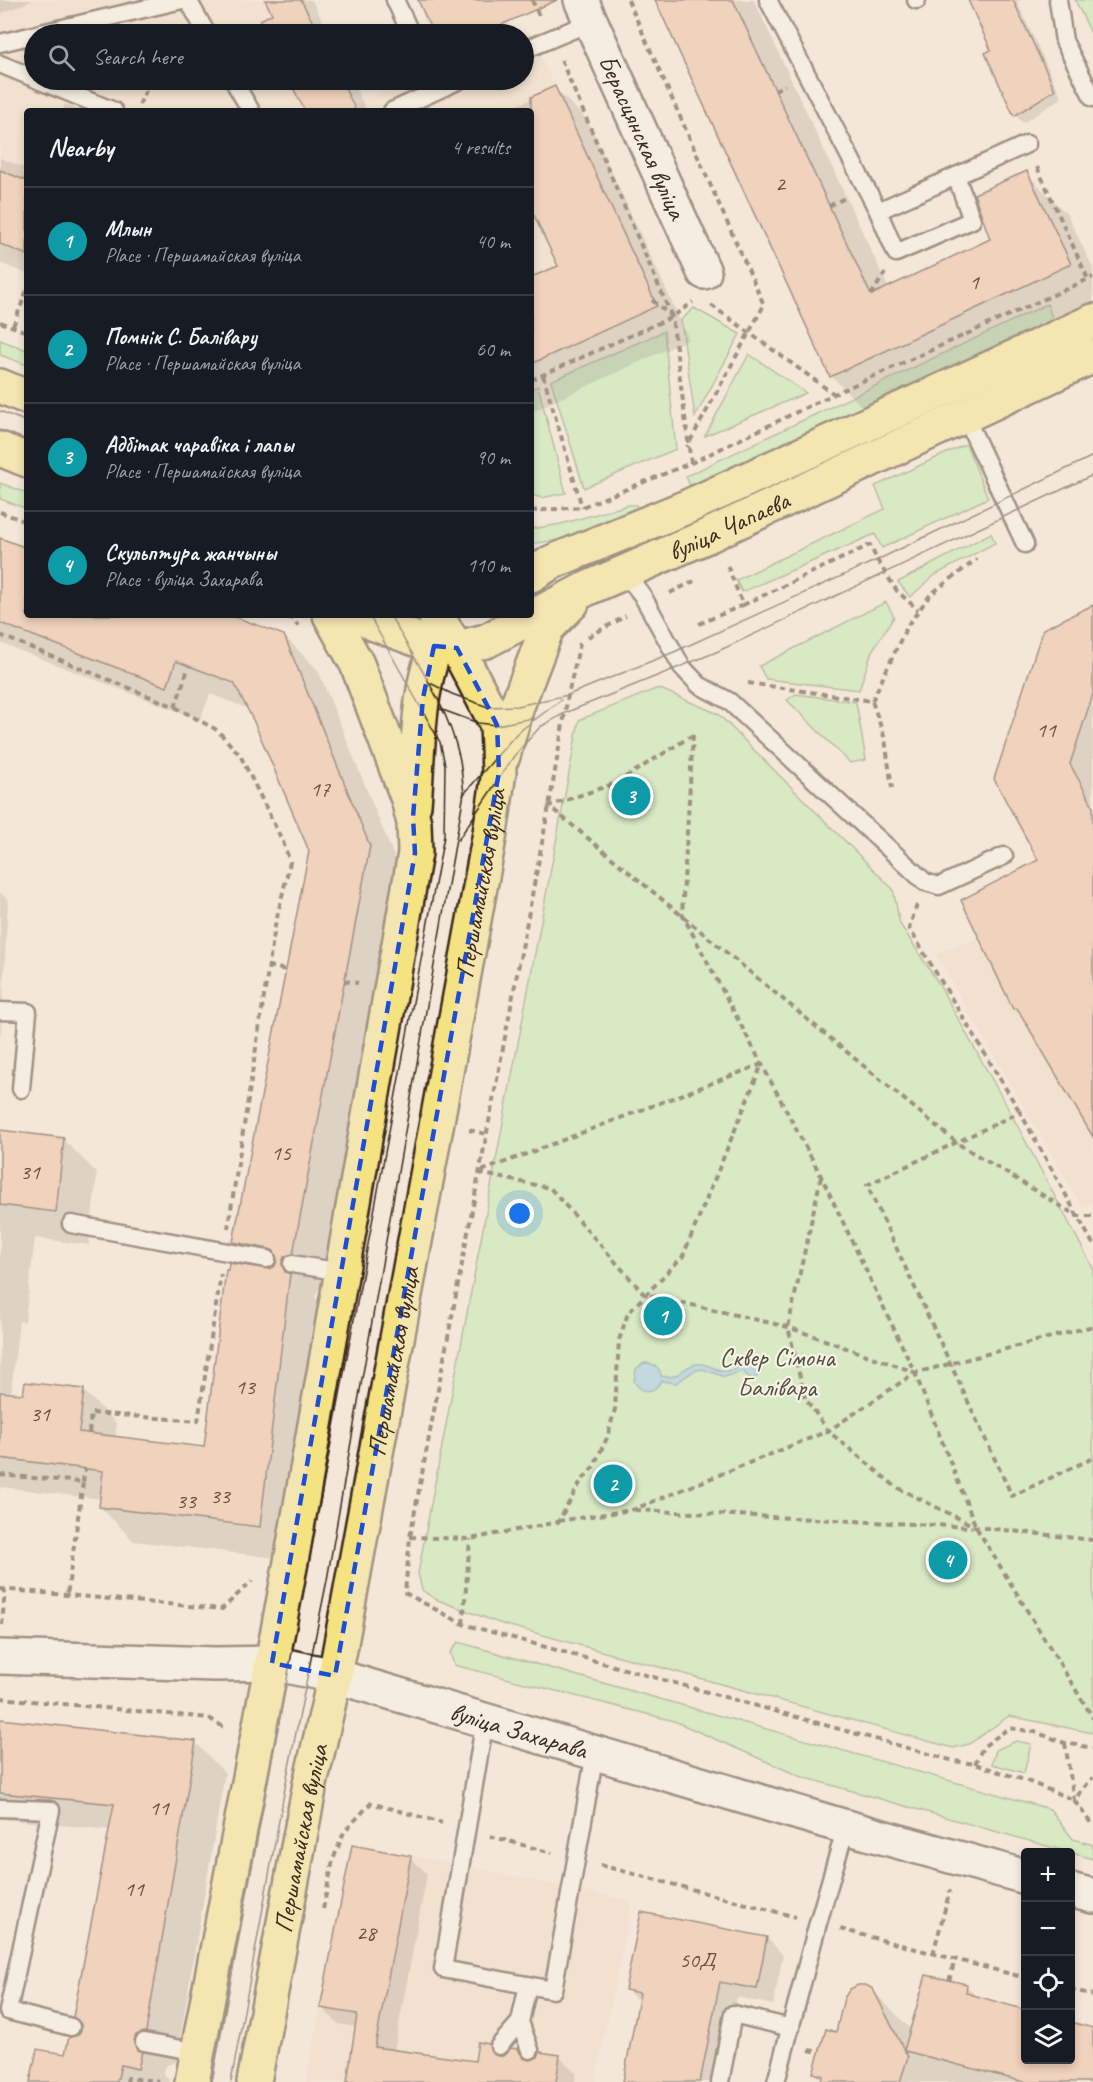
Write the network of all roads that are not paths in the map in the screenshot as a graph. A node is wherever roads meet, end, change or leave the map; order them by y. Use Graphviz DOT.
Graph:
graph roads {
  1 [pos="182,0"];
  2 [pos="188,0"];
  3 [pos="395,0"];
  4 [pos="768,0"];
  5 [pos="1058,0"];
  6 [pos="586,11"];
  7 [pos="82,24"];
  8 [pos="201,24"];
  9 [pos="406,24"];
  10 [pos="24,38"];
  11 [pos="0,44"];
  12 [pos="534,44"];
  13 [pos="0,64"];
  14 [pos="24,74"];
  15 [pos="63,90"];
  16 [pos="239,90"];
  17 [pos="438,90"];
  18 [pos="1093,98"];
  19 [pos="107,108"];
  20 [pos="249,108"];
  21 [pos="399,108"];
  22 [pos="1027,144"];
  23 [pos="956,176"];
  24 [pos="878,211"];
  25 [pos="704,272"];
  26 [pos="1093,321"];
  27 [pos="1093,356"];
  28 [pos="0,386"];
  29 [pos="24,395"];
  30 [pos="965,416"];
  31 [pos="0,449"];
  32 [pos="24,459"];
  33 [pos="1025,544"];
  34 [pos="538,565"];
  35 [pos="624,572"];
  36 [pos="586,589"];
  37 [pos="534,616"];
  38 [pos="365,618"];
  39 [pos="530,618"];
  40 [pos="317,623"];
  41 [pos="447,630"];
  42 [pos="499,772"];
  43 [pos="413,817"];
  44 [pos="1004,856"];
  45 [pos="0,1011"];
  46 [pos="21,1089"];
  47 [pos="71,1224"];
  48 [pos="267,1259"];
  49 [pos="292,1264"];
  50 [pos="342,1272"];
  51 [pos="1,1644"];
  52 [pos="272,1663"];
  53 [pos="335,1676"];
  54 [pos="485,1720"];
  55 [pos="595,1753"];
  56 [pos="0,1808"];
  57 [pos="846,1827"];
  58 [pos="1021,1875"];
  59 [pos="1075,1891"];
  60 [pos="1093,1896"];
  61 [pos="528,1985"];
  62 [pos="520,2022"];
  63 [pos="72,2027"];
  64 [pos="791,2028"];
  65 [pos="144,2042"];
  66 [pos="499,2046"];
  67 [pos="530,2050"];
  68 [pos="194,2067"];
  69 [pos="254,2082"];
  70 [pos="720,2082"];
  71 [pos="776,2082"];
  1 -- 7 [label="lane"];
  2 -- 8 [label="lane"];
  3 -- 9 [label="lane"];
  4 -- 24 [label="lane"];
  5 -- 18 [label="lane"];
  6 -- 12 [label="lane"];
  6 -- 25 [label="main road, Берасцянская вуліца"];
  10 -- 11 [label="lane"];
  13 -- 14 [label="lane"];
  15 -- 19 [label="lane"];
  16 -- 20 [label="lane"];
  17 -- 21 [label="lane"];
  22 -- 23 [label="lane"];
  23 -- 24 [label="lane"];
  23 -- 24 [label="lane"];
  26 -- 34 [label="main road, вуліца Чапаева"];
  27 -- 30 [label="main road, вуліца Чапаева"];
  28 -- 29 [label="main road"];
  30 -- 33 [label="lane"];
  30 -- 35 [label="main road, вуліца Чапаева"];
  31 -- 32 [label="main road"];
  35 -- 36 [label="main road, вуліца Чапаева"];
  35 -- 44 [label="lane"];
  36 -- 37 [label="main road, вуліца Чапаева"];
  36 -- 42 [label="main road"];
  38 -- 41 [label="main road"];
  39 -- 41 [label="main road, вуліца Чапаева"];
  40 -- 43 [label="main road"];
  41 -- 42 [label="main road, Першамайская вуліца"];
  41 -- 43 [label="main road"];
  42 -- 53 [label="main road, Першамайская вуліца"];
  43 -- 50 [label="main road"];
  45 -- 46 [label="lane"];
  47 -- 48 [label="lane"];
  49 -- 50 [label="lane"];
  50 -- 52 [label="main road"];
  51 -- 52 [label="main road, вуліца Захарава"];
  52 -- 53 [label="main road, вуліца Захарава"];
  52 -- 68 [label="main road"];
  53 -- 54 [label="main road, вуліца Захарава"];
  53 -- 69 [label="main road, Першамайская вуліца"];
  54 -- 55 [label="main road, вуліца Захарава"];
  54 -- 61 [label="lane"];
  55 -- 57 [label="main road, вуліца Захарава"];
  55 -- 61 [label="lane"];
  56 -- 63 [label="lane"];
  57 -- 58 [label="main road, вуліца Захарава"];
  57 -- 64 [label="lane"];
  59 -- 60 [label="main road"];
  61 -- 62 [label="lane"];
  62 -- 66 [label="lane"];
  62 -- 67 [label="lane"];
  64 -- 70 [label="lane"];
  64 -- 71 [label="lane"];
  65 -- 68 [label="lane"];
}
